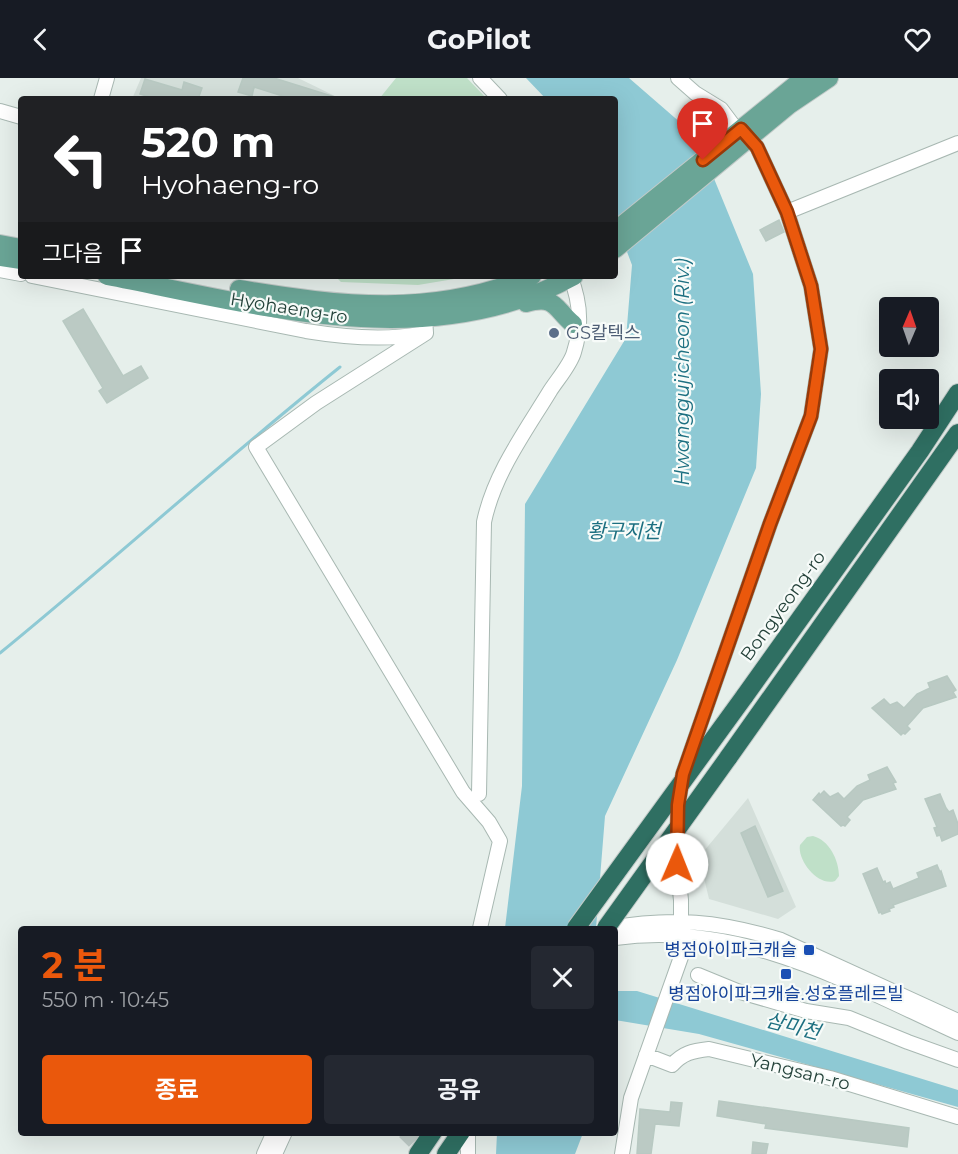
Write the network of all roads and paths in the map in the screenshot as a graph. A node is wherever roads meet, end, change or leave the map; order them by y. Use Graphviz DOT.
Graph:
graph roads {
  1 [pos="107,78"];
  2 [pos="480,78"];
  3 [pos="678,78"];
  4 [pos="829,78"];
  5 [pos="804,79"];
  6 [pos="103,96"];
  7 [pos="497,96"];
  8 [pos="789,105"];
  9 [pos="0,111"];
  10 [pos="18,116"];
  11 [pos="745,134"];
  12 [pos="958,143"];
  13 [pos="725,151"];
  14 [pos="787,212"];
  15 [pos="618,229"];
  16 [pos="0,244"];
  17 [pos="618,246"];
  18 [pos="18,247"];
  19 [pos="0,257"];
  20 [pos="18,260"];
  21 [pos="0,270"];
  22 [pos="18,273"];
  23 [pos="47,279"];
  24 [pos="181,279"];
  25 [pos="523,279"];
  26 [pos="563,279"];
  27 [pos="568,279"];
  28 [pos="569,279"];
  29 [pos="154,280"];
  30 [pos="263,300"];
  31 [pos="510,302"];
  32 [pos="482,309"];
  33 [pos="573,324"];
  34 [pos="425,325"];
  35 [pos="569,361"];
  36 [pos="958,376"];
  37 [pos="955,398"];
  38 [pos="958,434"];
  39 [pos="958,449"];
  40 [pos="917,492"];
  41 [pos="479,794"];
  42 [pos="480,926"];
  43 [pos="577,926"];
  44 [pos="608,926"];
  45 [pos="681,927"];
  46 [pos="734,927"];
  47 [pos="618,928"];
  48 [pos="648,929"];
  49 [pos="618,937"];
  50 [pos="731,942"];
  51 [pos="698,975"];
  52 [pos="958,1021"];
  53 [pos="958,1033"];
  54 [pos="649,1048"];
  55 [pos="958,1059"];
  56 [pos="958,1117"];
  57 [pos="272,1136"];
  58 [pos="283,1136"];
  59 [pos="430,1136"];
  60 [pos="458,1136"];
  61 [pos="468,1136"];
  62 [pos="264,1154"];
  63 [pos="275,1154"];
  64 [pos="418,1154"];
  65 [pos="446,1154"];
  66 [pos="468,1154"];
  67 [pos="622,1154"];
  1 -- 6 [label="street"];
  2 -- 7 [label="street"];
  3 -- 11 [label="street"];
  4 -- 8 [label="main road"];
  5 -- 8 [label="main road"];
  5 -- 11 [label="main road"];
  8 -- 11 [label="main road"];
  9 -- 10 [label="street"];
  11 -- 13 [label="main road"];
  11 -- 14 [label="street"];
  12 -- 14 [label="street"];
  13 -- 15 [label="main road"];
  13 -- 17 [label="main road"];
  14 -- 45 [label="street"];
  16 -- 18 [label="main road"];
  19 -- 20 [label="main road"];
  21 -- 22 [label="street"];
  23 -- 34 [label="street"];
  24 -- 30 [label="main road, Hyohaeng-ro"];
  25 -- 30 [label="main road, Hyohaeng-ro"];
  25 -- 32 [label="main road"];
  26 -- 31 [label="main road, Hyohaeng-ro"];
  27 -- 33 [label="street"];
  28 -- 35 [label="street"];
  29 -- 30 [label="main road, Hyohaeng-ro"];
  30 -- 34 [label="main road, Hyohaeng-ro"];
  31 -- 32 [label="main road, Hyohaeng-ro"];
  31 -- 33 [label="main road"];
  32 -- 34 [label="main road, Hyohaeng-ro"];
  33 -- 35 [label="street"];
  34 -- 42 [label="street"];
  35 -- 41 [label="street"];
  36 -- 37 [label="highway"];
  37 -- 43 [label="highway, Bongyeong-ro, bridge"];
  38 -- 40 [label="highway"];
  39 -- 40 [label="highway"];
  40 -- 44 [label="highway, bridge"];
  45 -- 46 [label="street"];
  45 -- 48 [label="street"];
  45 -- 50 [label="street"];
  45 -- 54 [label="street"];
  46 -- 50 [label="street"];
  46 -- 52 [label="street"];
  47 -- 48 [label="street"];
  48 -- 49 [label="street"];
  50 -- 53 [label="street"];
  51 -- 55 [label="street"];
  54 -- 56 [label="street, Yangsan-ro"];
  54 -- 67 [label="street"];
  57 -- 62 [label="street"];
  58 -- 63 [label="street"];
  59 -- 64 [label="highway"];
  60 -- 65 [label="highway"];
  61 -- 66 [label="street"];
}
